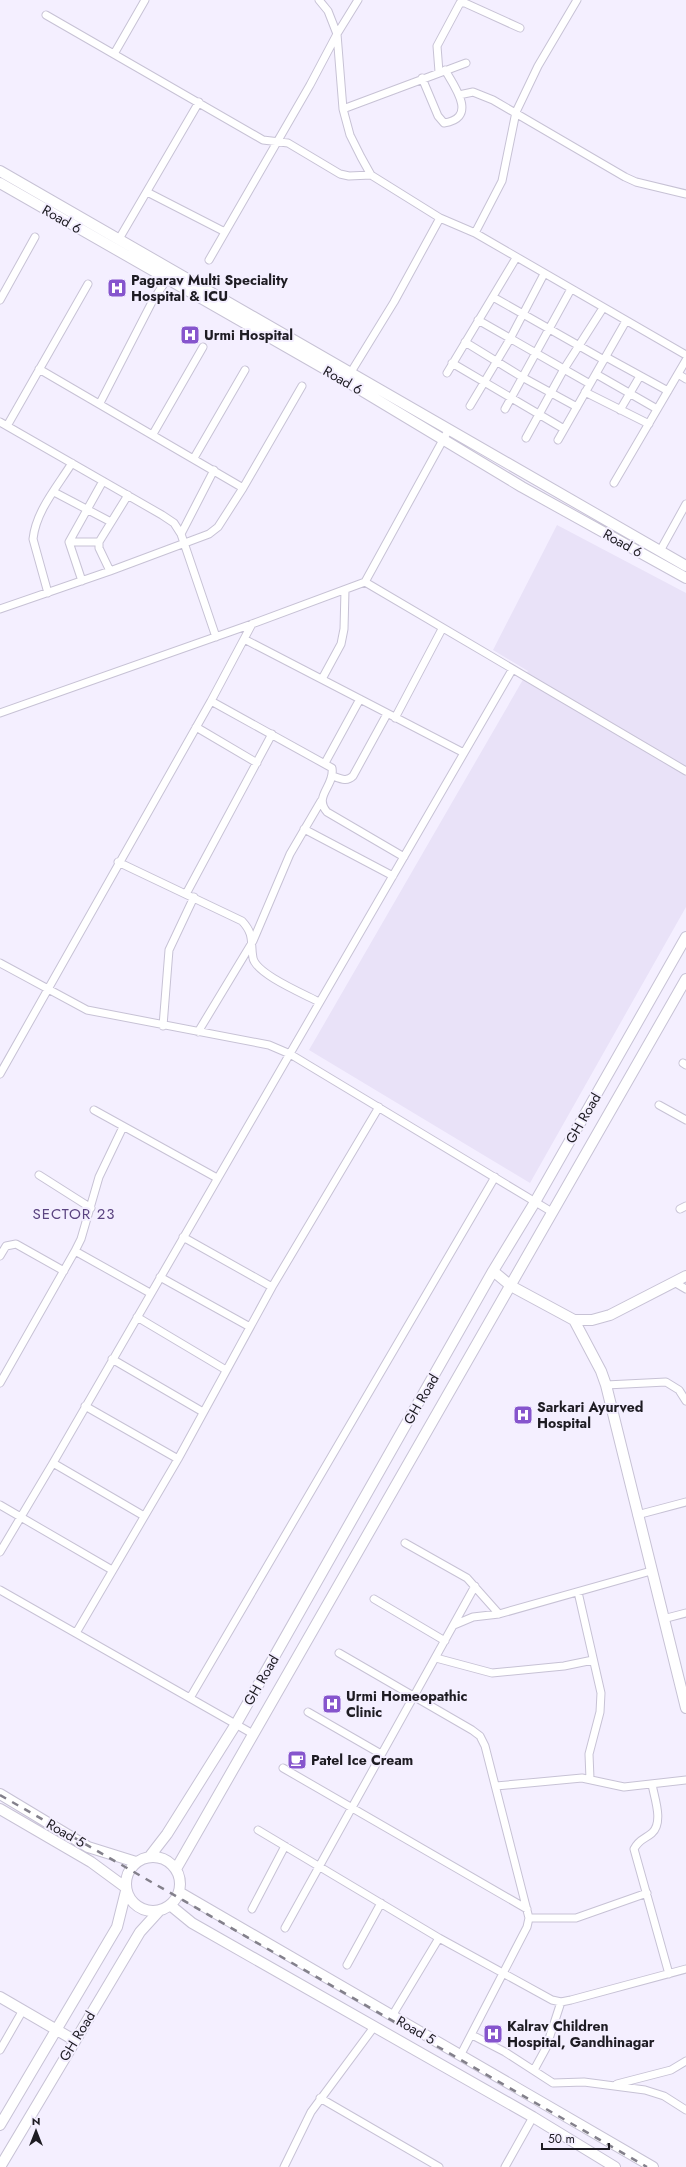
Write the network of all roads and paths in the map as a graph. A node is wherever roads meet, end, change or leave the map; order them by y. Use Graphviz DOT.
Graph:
graph roads {
  1 [pos="145,0"];
  2 [pos="319,0"];
  3 [pos="358,0"];
  4 [pos="577,0"];
  5 [pos="46,15"];
  6 [pos="520,28"];
  7 [pos="337,34"];
  8 [pos="114,54"];
  9 [pos="466,62"];
  10 [pos="442,71"];
  11 [pos="422,78"];
  12 [pos="459,95"];
  13 [pos="199,102"];
  14 [pos="344,109"];
  15 [pos="516,112"];
  16 [pos="278,141"];
  17 [pos="0,171"];
  18 [pos="371,175"];
  19 [pos="0,183"];
  20 [pos="147,192"];
  21 [pos="686,194"];
  22 [pos="440,218"];
  23 [pos="225,232"];
  24 [pos="475,234"];
  25 [pos="35,237"];
  26 [pos="120,239"];
  27 [pos="516,258"];
  28 [pos="209,260"];
  29 [pos="544,274"];
  30 [pos="167,279"];
  31 [pos="88,284"];
  32 [pos="571,289"];
  33 [pos="493,297"];
  34 [pos="0,300"];
  35 [pos="603,308"];
  36 [pos="523,314"];
  37 [pos="478,320"];
  38 [pos="626,322"];
  39 [pos="549,329"];
  40 [pos="510,339"];
  41 [pos="465,342"];
  42 [pos="203,347"];
  43 [pos="578,347"];
  44 [pos="535,354"];
  45 [pos="686,355"];
  46 [pos="605,359"];
  47 [pos="686,360"];
  48 [pos="496,361"];
  49 [pos="452,363"];
  50 [pos="39,369"];
  51 [pos="564,369"];
  52 [pos="245,370"];
  53 [pos="351,372"];
  54 [pos="446,372"];
  55 [pos="596,374"];
  56 [pos="678,374"];
  57 [pos="640,376"];
  58 [pos="522,377"];
  59 [pos="686,379"];
  60 [pos="346,382"];
  61 [pos="484,382"];
  62 [pos="590,384"];
  63 [pos="302,386"];
  64 [pos="668,391"];
  65 [pos="585,392"];
  66 [pos="552,393"];
  67 [pos="630,394"];
  68 [pos="510,397"];
  69 [pos="100,403"];
  70 [pos="470,406"];
  71 [pos="577,407"];
  72 [pos="505,409"];
  73 [pos="658,409"];
  74 [pos="620,410"];
  75 [pos="539,414"];
  76 [pos="0,422"];
  77 [pos="649,424"];
  78 [pos="7,426"];
  79 [pos="449,429"];
  80 [pos="564,429"];
  81 [pos="152,434"];
  82 [pos="526,438"];
  83 [pos="443,440"];
  84 [pos="558,440"];
  85 [pos="194,458"];
  86 [pos="72,463"];
  87 [pos="214,470"];
  88 [pos="103,481"];
  89 [pos="614,484"];
  90 [pos="244,488"];
  91 [pos="54,492"];
  92 [pos="128,495"];
  93 [pos="686,504"];
  94 [pos="86,509"];
  95 [pos="111,522"];
  96 [pos="181,534"];
  97 [pos="69,542"];
  98 [pos="99,542"];
  99 [pos="184,542"];
  100 [pos="660,551"];
  101 [pos="686,566"];
  102 [pos="110,572"];
  103 [pos="686,578"];
  104 [pos="82,581"];
  105 [pos="365,582"];
  106 [pos="345,590"];
  107 [pos="48,593"];
  108 [pos="0,609"];
  109 [pos="252,624"];
  110 [pos="442,629"];
  111 [pos="216,637"];
  112 [pos="244,639"];
  113 [pos="512,670"];
  114 [pos="322,679"];
  115 [pos="360,699"];
  116 [pos="211,701"];
  117 [pos="0,713"];
  118 [pos="387,714"];
  119 [pos="395,718"];
  120 [pos="196,727"];
  121 [pos="272,734"];
  122 [pos="464,753"];
  123 [pos="257,763"];
  124 [pos="325,763"];
  125 [pos="686,771"];
  126 [pos="333,776"];
  127 [pos="321,801"];
  128 [pos="304,829"];
  129 [pos="404,858"];
  130 [pos="118,862"];
  131 [pos="393,876"];
  132 [pos="186,894"];
  133 [pos="194,897"];
  134 [pos="686,937"];
  135 [pos="253,941"];
  136 [pos="0,963"];
  137 [pos="686,978"];
  138 [pos="47,990"];
  139 [pos="319,1002"];
  140 [pos="163,1026"];
  141 [pos="198,1032"];
  142 [pos="290,1054"];
  143 [pos="0,1074"];
  144 [pos="659,1105"];
  145 [pos="379,1107"];
  146 [pos="94,1110"];
  147 [pos="686,1120"];
  148 [pos="123,1126"];
  149 [pos="39,1175"];
  150 [pos="217,1178"];
  151 [pos="495,1178"];
  152 [pos="535,1202"];
  153 [pos="91,1208"];
  154 [pos="552,1212"];
  155 [pos="183,1238"];
  156 [pos="75,1251"];
  157 [pos="0,1256"];
  158 [pos="64,1270"];
  159 [pos="493,1271"];
  160 [pos="686,1276"];
  161 [pos="160,1277"];
  162 [pos="674,1282"];
  163 [pos="511,1286"];
  164 [pos="272,1287"];
  165 [pos="686,1289"];
  166 [pos="150,1293"];
  167 [pos="136,1317"];
  168 [pos="574,1320"];
  169 [pos="250,1327"];
  170 [pos="112,1359"];
  171 [pos="226,1370"];
  172 [pos="0,1383"];
  173 [pos="606,1385"];
  174 [pos="686,1401"];
  175 [pos="85,1406"];
  176 [pos="203,1412"];
  177 [pos="178,1459"];
  178 [pos="53,1463"];
  179 [pos="686,1502"];
  180 [pos="0,1505"];
  181 [pos="637,1515"];
  182 [pos="21,1516"];
  183 [pos="144,1516"];
  184 [pos="405,1543"];
  185 [pos="0,1552"];
  186 [pos="112,1570"];
  187 [pos="651,1571"];
  188 [pos="475,1586"];
  189 [pos="0,1590"];
  190 [pos="578,1592"];
  191 [pos="374,1599"];
  192 [pos="499,1614"];
  193 [pos="686,1614"];
  194 [pos="663,1619"];
  195 [pos="454,1626"];
  196 [pos="76,1633"];
  197 [pos="445,1641"];
  198 [pos="339,1654"];
  199 [pos="436,1658"];
  200 [pos="593,1660"];
  201 [pos="414,1696"];
  202 [pos="190,1698"];
  203 [pos="686,1708"];
  204 [pos="308,1712"];
  205 [pos="236,1724"];
  206 [pos="253,1734"];
  207 [pos="381,1754"];
  208 [pos="283,1768"];
  209 [pos="590,1779"];
  210 [pos="686,1780"];
  211 [pos="652,1784"];
  212 [pos="496,1786"];
  213 [pos="0,1794"];
  214 [pos="0,1809"];
  215 [pos="351,1809"];
  216 [pos="258,1830"];
  217 [pos="285,1846"];
  218 [pos="150,1856"];
  219 [pos="136,1862"];
  220 [pos="319,1865"];
  221 [pos="176,1869"];
  222 [pos="125,1889"];
  223 [pos="179,1892"];
  224 [pos="647,1893"];
  225 [pos="381,1903"];
  226 [pos="170,1905"];
  227 [pos="252,1909"];
  228 [pos="527,1909"];
  229 [pos="160,1910"];
  230 [pos="529,1918"];
  231 [pos="285,1928"];
  232 [pos="439,1938"];
  233 [pos="346,1965"];
  234 [pos="686,1969"];
  235 [pos="502,1973"];
  236 [pos="669,1974"];
  237 [pos="0,1997"];
  238 [pos="561,2002"];
  239 [pos="23,2010"];
  240 [pos="392,2016"];
  241 [pos="374,2027"];
  242 [pos="56,2029"];
  243 [pos="472,2035"];
  244 [pos="74,2040"];
  245 [pos="0,2050"];
  246 [pos="460,2056"];
  247 [pos="686,2061"];
  248 [pos="534,2070"];
  249 [pos="612,2086"];
  250 [pos="320,2098"];
  251 [pos="686,2110"];
  252 [pos="532,2117"];
  253 [pos="0,2125"];
  254 [pos="651,2166"];
  255 [pos="0,2167"];
  256 [pos="284,2167"];
  257 [pos="439,2167"];
  258 [pos="505,2167"];
  259 [pos="615,2167"];
  1 -- 8 [label="street"];
  2 -- 7 [label="street"];
  3 -- 7 [label="street"];
  4 -- 15 [label="street"];
  5 -- 8 [label="street"];
  6 -- 10 [label="street"];
  7 -- 14 [label="street"];
  7 -- 16 [label="street"];
  8 -- 13 [label="street"];
  9 -- 10 [label="street"];
  10 -- 11 [label="street"];
  10 -- 12 [label="street"];
  11 -- 12 [label="street"];
  11 -- 14 [label="street"];
  12 -- 15 [label="street"];
  13 -- 16 [label="street"];
  13 -- 20 [label="street"];
  14 -- 18 [label="street"];
  15 -- 21 [label="street"];
  15 -- 24 [label="street"];
  16 -- 18 [label="street"];
  16 -- 23 [label="street"];
  17 -- 26 [label="street, Road 6"];
  18 -- 22 [label="street"];
  19 -- 30 [label="street, Road 6"];
  20 -- 23 [label="street"];
  20 -- 26 [label="street"];
  22 -- 24 [label="street"];
  22 -- 53 [label="street"];
  23 -- 28 [label="street"];
  24 -- 27 [label="street"];
  25 -- 34 [label="street"];
  26 -- 53 [label="street, Road 6"];
  27 -- 29 [label="street"];
  27 -- 33 [label="street"];
  29 -- 32 [label="street"];
  29 -- 36 [label="street"];
  30 -- 60 [label="street, Road 6"];
  30 -- 69 [label="street"];
  31 -- 50 [label="street"];
  32 -- 35 [label="street"];
  32 -- 39 [label="street"];
  33 -- 36 [label="street"];
  33 -- 37 [label="street"];
  35 -- 38 [label="street"];
  35 -- 43 [label="street"];
  36 -- 39 [label="street"];
  36 -- 40 [label="street"];
  37 -- 40 [label="street"];
  37 -- 41 [label="street"];
  38 -- 45 [label="street"];
  38 -- 46 [label="street"];
  39 -- 43 [label="street"];
  39 -- 44 [label="street"];
  40 -- 44 [label="street"];
  40 -- 48 [label="street"];
  41 -- 48 [label="street"];
  41 -- 49 [label="street"];
  42 -- 81 [label="street"];
  43 -- 46 [label="street"];
  43 -- 51 [label="street"];
  44 -- 51 [label="street"];
  44 -- 58 [label="street"];
  46 -- 55 [label="street"];
  46 -- 57 [label="street"];
  47 -- 56 [label="street"];
  48 -- 58 [label="street"];
  48 -- 61 [label="street"];
  49 -- 54 [label="street"];
  49 -- 61 [label="street"];
  50 -- 69 [label="street"];
  50 -- 78 [label="street"];
  51 -- 62 [label="street"];
  51 -- 66 [label="street"];
  52 -- 85 [label="street"];
  53 -- 60 [label="street"];
  53 -- 79 [label="street, Road 6"];
  55 -- 62 [label="street"];
  55 -- 67 [label="street"];
  56 -- 59 [label="street"];
  56 -- 64 [label="street"];
  57 -- 64 [label="street"];
  57 -- 67 [label="street"];
  58 -- 66 [label="street"];
  58 -- 68 [label="street"];
  60 -- 83 [label="street, Road 6"];
  61 -- 68 [label="street"];
  61 -- 70 [label="street"];
  62 -- 65 [label="street"];
  63 -- 90 [label="street"];
  64 -- 73 [label="street"];
  65 -- 71 [label="street"];
  65 -- 74 [label="street"];
  66 -- 71 [label="street"];
  66 -- 75 [label="street"];
  67 -- 73 [label="street"];
  67 -- 74 [label="street"];
  68 -- 72 [label="street"];
  68 -- 75 [label="street"];
  69 -- 81 [label="street"];
  71 -- 80 [label="street"];
  73 -- 77 [label="street"];
  74 -- 77 [label="street"];
  75 -- 80 [label="street"];
  75 -- 82 [label="street"];
  76 -- 78 [label="street"];
  77 -- 89 [label="street"];
  78 -- 86 [label="street"];
  79 -- 83 [label="street"];
  79 -- 100 [label="street, Road 6"];
  80 -- 84 [label="street"];
  81 -- 85 [label="street"];
  83 -- 103 [label="street, Road 6"];
  83 -- 105 [label="street"];
  85 -- 87 [label="street"];
  86 -- 88 [label="street"];
  86 -- 91 [label="street"];
  87 -- 90 [label="street"];
  87 -- 96 [label="street"];
  88 -- 92 [label="street"];
  88 -- 94 [label="street"];
  90 -- 99 [label="street"];
  91 -- 94 [label="street"];
  91 -- 107 [label="street"];
  92 -- 95 [label="street"];
  92 -- 96 [label="street"];
  93 -- 100 [label="street"];
  94 -- 95 [label="street"];
  94 -- 97 [label="street"];
  95 -- 98 [label="street"];
  96 -- 99 [label="street"];
  97 -- 98 [label="street"];
  97 -- 104 [label="street"];
  98 -- 102 [label="street"];
  99 -- 102 [label="street"];
  99 -- 111 [label="street"];
  100 -- 101 [label="street, Road 6"];
  102 -- 104 [label="street"];
  104 -- 107 [label="street"];
  105 -- 106 [label="street"];
  105 -- 110 [label="street"];
  106 -- 109 [label="street"];
  106 -- 114 [label="street"];
  107 -- 108 [label="street"];
  109 -- 111 [label="street"];
  109 -- 112 [label="street"];
  110 -- 113 [label="street"];
  110 -- 119 [label="street"];
  111 -- 117 [label="street"];
  112 -- 114 [label="street"];
  112 -- 116 [label="street"];
  113 -- 122 [label="street"];
  113 -- 125 [label="street"];
  114 -- 115 [label="street"];
  115 -- 118 [label="street"];
  115 -- 124 [label="street"];
  116 -- 120 [label="street"];
  116 -- 121 [label="street"];
  118 -- 119 [label="street"];
  118 -- 126 [label="street"];
  119 -- 122 [label="street"];
  120 -- 123 [label="street"];
  120 -- 130 [label="street"];
  121 -- 123 [label="street"];
  121 -- 124 [label="street"];
  122 -- 129 [label="street"];
  123 -- 132 [label="street"];
  124 -- 126 [label="street"];
  126 -- 127 [label="street"];
  127 -- 128 [label="street"];
  127 -- 129 [label="street"];
  128 -- 131 [label="street"];
  128 -- 135 [label="street"];
  129 -- 131 [label="street"];
  130 -- 132 [label="street"];
  130 -- 138 [label="street"];
  131 -- 139 [label="street"];
  132 -- 133 [label="street"];
  133 -- 135 [label="street"];
  133 -- 140 [label="street"];
  134 -- 152 [label="street, GH Road"];
  135 -- 139 [label="street"];
  135 -- 141 [label="street"];
  136 -- 138 [label="street"];
  137 -- 154 [label="street, GH Road"];
  138 -- 140 [label="street"];
  138 -- 143 [label="street"];
  139 -- 142 [label="street"];
  140 -- 141 [label="street"];
  141 -- 142 [label="street"];
  142 -- 145 [label="street"];
  142 -- 150 [label="street"];
  144 -- 147 [label="street"];
  145 -- 151 [label="street"];
  145 -- 164 [label="street"];
  146 -- 148 [label="street"];
  148 -- 150 [label="street"];
  148 -- 153 [label="street"];
  149 -- 153 [label="street"];
  150 -- 155 [label="street"];
  151 -- 152 [label="street"];
  151 -- 202 [label="street"];
  152 -- 154 [label="street"];
  152 -- 159 [label="street, GH Road"];
  153 -- 156 [label="street"];
  154 -- 163 [label="street, GH Road"];
  155 -- 161 [label="street"];
  155 -- 164 [label="street"];
  156 -- 158 [label="street"];
  156 -- 166 [label="street"];
  157 -- 158 [label="street"];
  158 -- 172 [label="street"];
  159 -- 163 [label="street"];
  159 -- 205 [label="street, GH Road"];
  160 -- 162 [label="street"];
  161 -- 166 [label="street"];
  161 -- 169 [label="street"];
  162 -- 165 [label="street"];
  162 -- 168 [label="street"];
  163 -- 168 [label="street"];
  163 -- 206 [label="street, GH Road"];
  164 -- 169 [label="street"];
  166 -- 167 [label="street"];
  167 -- 170 [label="street"];
  167 -- 171 [label="street"];
  168 -- 173 [label="street"];
  169 -- 171 [label="street"];
  170 -- 175 [label="street"];
  170 -- 176 [label="street"];
  171 -- 176 [label="street"];
  173 -- 174 [label="street"];
  173 -- 181 [label="street"];
  175 -- 177 [label="street"];
  175 -- 178 [label="street"];
  176 -- 177 [label="street"];
  177 -- 183 [label="street"];
  178 -- 182 [label="street"];
  178 -- 183 [label="street"];
  179 -- 181 [label="street"];
  180 -- 182 [label="street"];
  181 -- 187 [label="street"];
  182 -- 185 [label="street"];
  182 -- 186 [label="street"];
  183 -- 186 [label="street"];
  184 -- 188 [label="street"];
  186 -- 196 [label="street"];
  187 -- 190 [label="street"];
  187 -- 194 [label="street"];
  188 -- 192 [label="street"];
  188 -- 195 [label="street"];
  189 -- 196 [label="street"];
  190 -- 192 [label="street"];
  190 -- 200 [label="street"];
  191 -- 197 [label="street"];
  192 -- 195 [label="street"];
  193 -- 194 [label="street"];
  194 -- 203 [label="street"];
  195 -- 197 [label="street"];
  196 -- 202 [label="street"];
  197 -- 199 [label="street"];
  198 -- 201 [label="street"];
  199 -- 200 [label="street"];
  199 -- 201 [label="street"];
  200 -- 209 [label="street"];
  201 -- 207 [label="street"];
  201 -- 212 [label="street"];
  202 -- 205 [label="street"];
  204 -- 207 [label="street"];
  205 -- 206 [label="street"];
  205 -- 218 [label="street, GH Road"];
  206 -- 221 [label="street, GH Road"];
  207 -- 215 [label="street"];
  208 -- 215 [label="street"];
  209 -- 211 [label="street"];
  209 -- 212 [label="street"];
  210 -- 211 [label="street"];
  211 -- 224 [label="street"];
  212 -- 228 [label="street"];
  213 -- 219 [label="street, Road 5"];
  214 -- 222 [label="street, Road 5"];
  215 -- 220 [label="street"];
  215 -- 228 [label="street"];
  216 -- 217 [label="street"];
  217 -- 220 [label="street"];
  217 -- 227 [label="street"];
  218 -- 219 [label="street"];
  218 -- 221 [label="street"];
  219 -- 222 [label="street"];
  220 -- 225 [label="street"];
  220 -- 231 [label="street"];
  221 -- 223 [label="street"];
  222 -- 229 [label="street"];
  222 -- 242 [label="street, GH Road"];
  223 -- 226 [label="street"];
  223 -- 240 [label="street, Road 5"];
  224 -- 230 [label="street"];
  224 -- 236 [label="street"];
  225 -- 232 [label="street"];
  225 -- 233 [label="street"];
  226 -- 229 [label="street"];
  226 -- 241 [label="street, Road 5"];
  228 -- 230 [label="street"];
  229 -- 244 [label="street, GH Road"];
  230 -- 235 [label="street"];
  232 -- 235 [label="street"];
  232 -- 240 [label="street"];
  234 -- 236 [label="street"];
  235 -- 238 [label="street"];
  235 -- 243 [label="street"];
  236 -- 238 [label="street"];
  237 -- 239 [label="street"];
  238 -- 248 [label="street"];
  239 -- 242 [label="street"];
  239 -- 245 [label="street"];
  240 -- 246 [label="street, Road 5"];
  241 -- 250 [label="street"];
  241 -- 252 [label="street, Road 5"];
  242 -- 244 [label="street"];
  242 -- 253 [label="street, GH Road"];
  243 -- 246 [label="street"];
  243 -- 248 [label="street"];
  244 -- 255 [label="street, GH Road"];
  246 -- 254 [label="street, Road 5"];
  247 -- 249 [label="street"];
  248 -- 249 [label="street"];
  249 -- 251 [label="street"];
  250 -- 256 [label="street"];
  250 -- 257 [label="street"];
  252 -- 258 [label="street"];
  252 -- 259 [label="street, Road 5"];
}
